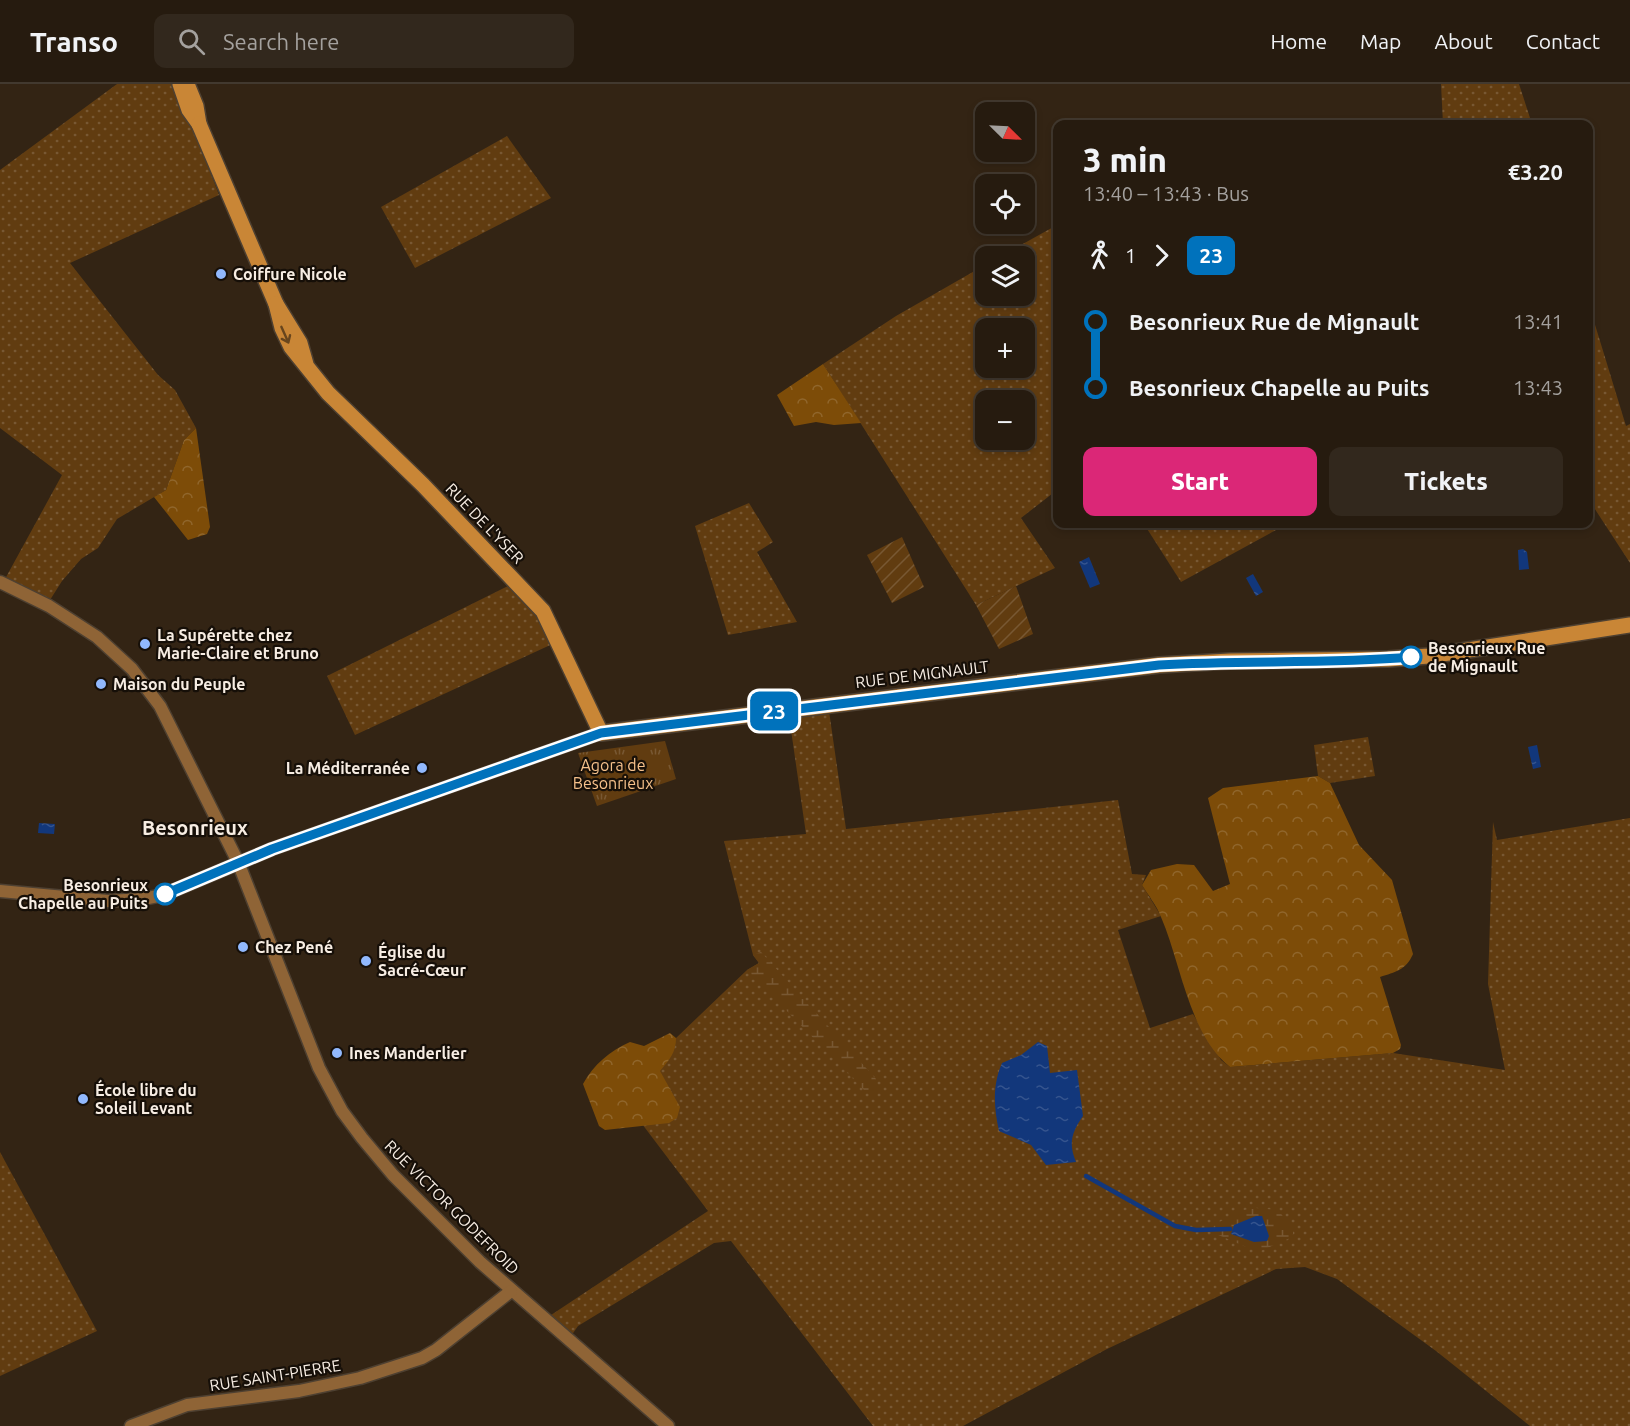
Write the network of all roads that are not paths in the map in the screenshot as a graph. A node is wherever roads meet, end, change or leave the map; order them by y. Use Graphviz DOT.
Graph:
graph roads {
  1 [pos="180,84"];
  2 [pos="187,84"];
  3 [pos="199,124"];
  4 [pos="0,582"];
  5 [pos="1630,625"];
  6 [pos="601,733"];
  7 [pos="238,862"];
  8 [pos="0,891"];
  9 [pos="511,1291"];
  10 [pos="131,1426"];
  11 [pos="668,1426"];
  1 -- 3 [label="street, RUE DE L'YSER"];
  2 -- 3 [label="street, RUE DE L'YSER"];
  3 -- 6 [label="street, RUE DE L'YSER"];
  4 -- 7 [label="street, RUE VICTOR GODEFROID"];
  5 -- 6 [label="street, RUE DE MIGNAULT"];
  6 -- 7 [label="street, RUE DE MIGNAULT"];
  7 -- 8 [label="street, RUE DE MIGNAULT"];
  7 -- 9 [label="street, RUE VICTOR GODEFROID"];
  9 -- 10 [label="street, RUE SAINT-PIERRE"];
  9 -- 11 [label="street, RUE VICTOR GODEFROID"];
}
